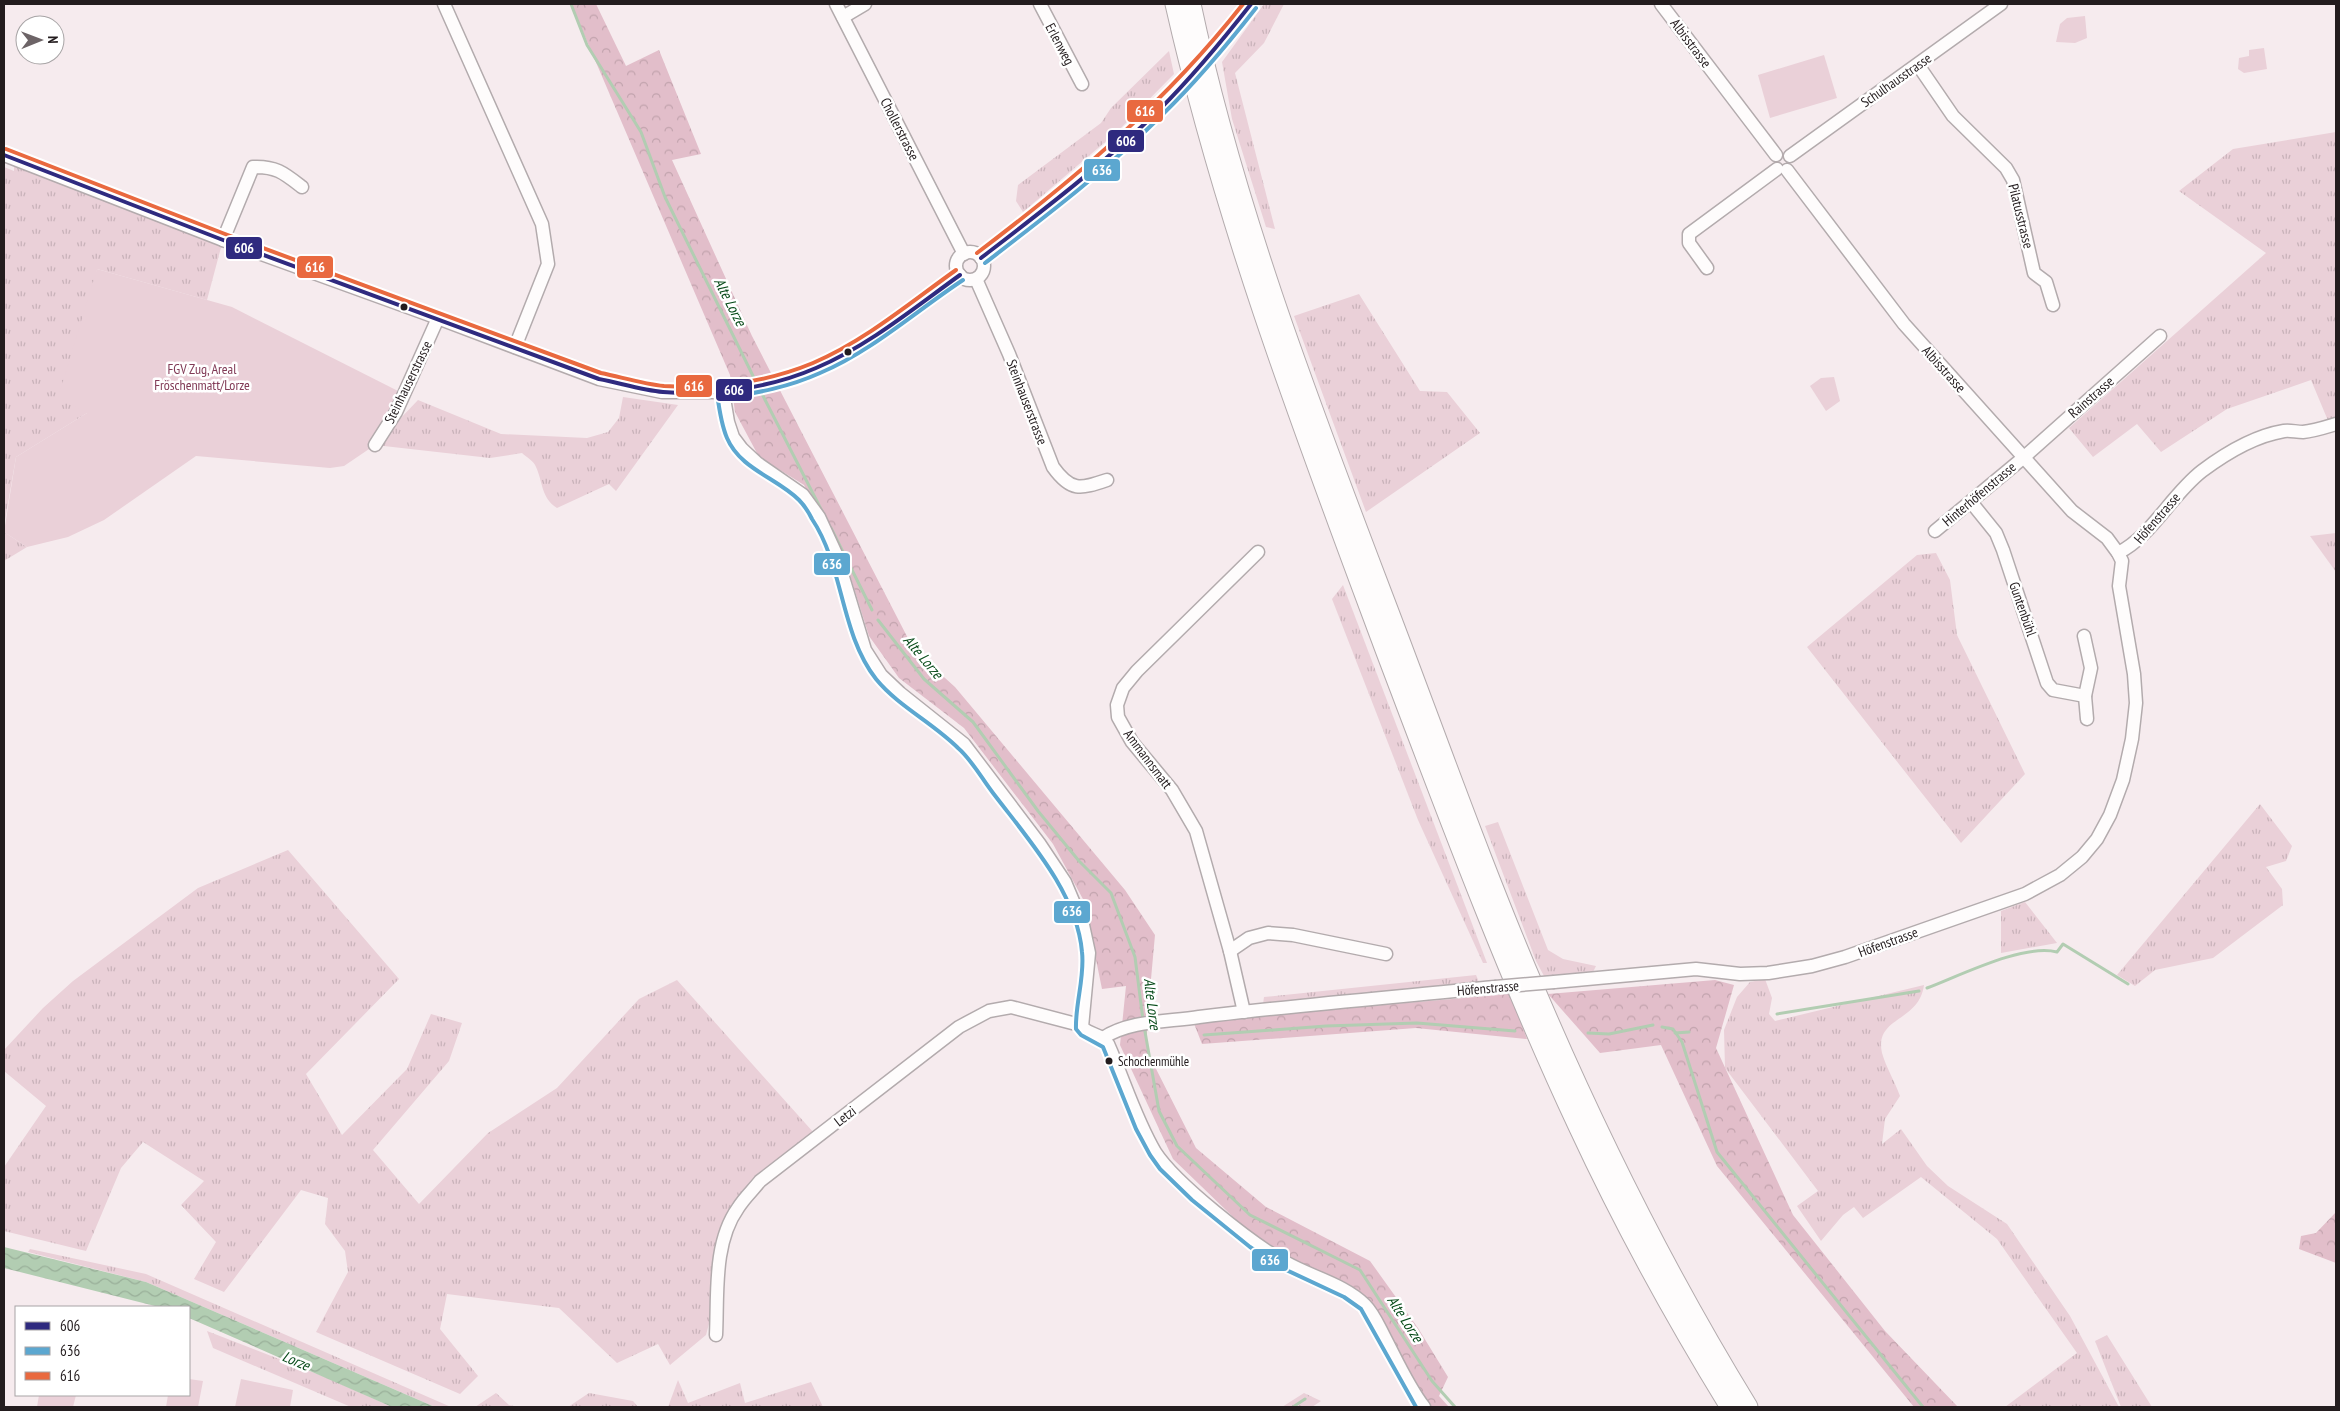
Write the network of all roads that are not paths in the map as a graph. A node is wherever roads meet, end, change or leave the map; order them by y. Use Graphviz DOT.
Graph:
graph roads {
  1 [pos="444,4"];
  2 [pos="836,4"];
  3 [pos="865,4"];
  4 [pos="1040,4"];
  5 [pos="1175,4"];
  6 [pos="1191,4"];
  7 [pos="1251,4"];
  8 [pos="1662,4"];
  9 [pos="2001,4"];
  10 [pos="843,17"];
  11 [pos="1918,65"];
  12 [pos="1082,84"];
  13 [pos="4,155"];
  14 [pos="1776,155"];
  15 [pos="1790,156"];
  16 [pos="1782,169"];
  17 [pos="302,187"];
  18 [pos="223,240"];
  19 [pos="964,254"];
  20 [pos="981,258"];
  21 [pos="1707,268"];
  22 [pos="960,275"];
  23 [pos="976,279"];
  24 [pos="2053,305"];
  25 [pos="438,318"];
  26 [pos="2160,336"];
  27 [pos="515,347"];
  28 [pos="722,392"];
  29 [pos="2336,424"];
  30 [pos="374,445"];
  31 [pos="2022,458"];
  32 [pos="1107,480"];
  33 [pos="1971,502"];
  34 [pos="1935,531"];
  35 [pos="1258,552"];
  36 [pos="2118,553"];
  37 [pos="2084,636"];
  38 [pos="2085,696"];
  39 [pos="2088,719"];
  40 [pos="1230,951"];
  41 [pos="1386,954"];
  42 [pos="1244,1012"];
  43 [pos="1081,1023"];
  44 [pos="1103,1038"];
  45 [pos="716,1335"];
  46 [pos="1424,1407"];
  47 [pos="1730,1407"];
  48 [pos="1748,1407"];
  1 -- 27 [label="street"];
  2 -- 10 [label="street, Chollerstrasse"];
  3 -- 10 [label="street"];
  4 -- 12 [label="street, Erlenweg"];
  5 -- 47 [label="highway"];
  6 -- 48 [label="highway"];
  7 -- 20 [label="street, bridge"];
  8 -- 14 [label="street, Albisstrasse"];
  9 -- 11 [label="street, Schulhausstrasse"];
  10 -- 19 [label="street, Chollerstrasse"];
  11 -- 15 [label="street, Schulhausstrasse"];
  11 -- 24 [label="street, Pilatusstrasse"];
  13 -- 18 [label="street"];
  14 -- 15 [label="street"];
  14 -- 16 [label="street"];
  15 -- 16 [label="street"];
  16 -- 21 [label="street"];
  16 -- 31 [label="street, Albisstrasse"];
  17 -- 18 [label="street"];
  18 -- 25 [label="street"];
  19 -- 20 [label="street"];
  19 -- 22 [label="street"];
  20 -- 23 [label="street"];
  22 -- 23 [label="street"];
  22 -- 28 [label="street"];
  23 -- 32 [label="street, Steinhauserstrasse"];
  25 -- 27 [label="street"];
  25 -- 30 [label="street, Steinhauserstrasse"];
  26 -- 31 [label="street, Rainstrasse"];
  27 -- 28 [label="street"];
  28 -- 43 [label="street"];
  29 -- 36 [label="street, Höfenstrasse"];
  31 -- 33 [label="street, Hinterhöfenstrasse"];
  31 -- 36 [label="street, Albisstrasse"];
  33 -- 34 [label="street, Hinterhöfenstrasse"];
  33 -- 38 [label="street, Guntenbühl"];
  35 -- 40 [label="street, Ammannsmatt"];
  36 -- 42 [label="street, Höfenstrasse, bridge"];
  37 -- 38 [label="street"];
  38 -- 39 [label="street"];
  40 -- 41 [label="street"];
  40 -- 42 [label="street, Ammannsmatt"];
  42 -- 44 [label="street, Höfenstrasse"];
  43 -- 44 [label="street"];
  43 -- 45 [label="street, Letzi"];
  44 -- 46 [label="street"];
}
